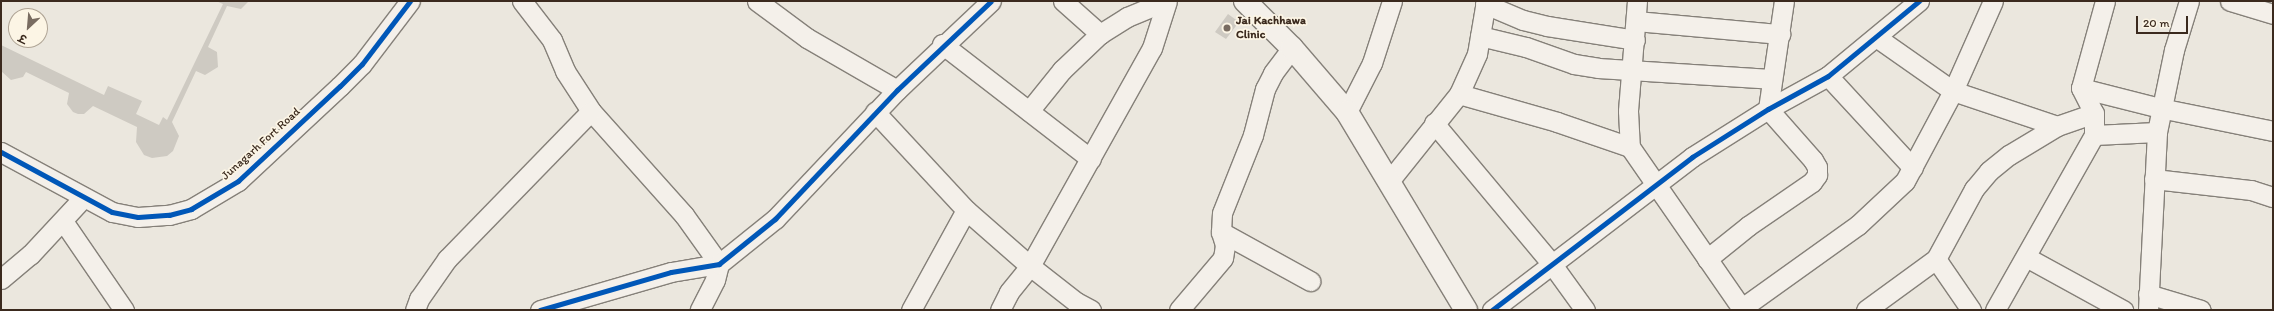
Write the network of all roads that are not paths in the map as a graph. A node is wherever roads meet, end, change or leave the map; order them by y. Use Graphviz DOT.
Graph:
graph roads {
  1 [pos="410,1"];
  2 [pos="522,1"];
  3 [pos="757,1"];
  4 [pos="991,1"];
  5 [pos="1063,1"];
  6 [pos="1166,1"];
  7 [pos="1245,1"];
  8 [pos="1392,1"];
  9 [pos="1637,1"];
  10 [pos="1784,1"];
  11 [pos="1919,1"];
  12 [pos="1993,1"];
  13 [pos="2105,1"];
  14 [pos="2189,1"];
  15 [pos="2230,1"];
  16 [pos="1485,2"];
  17 [pos="2273,14"];
  18 [pos="1636,21"];
  19 [pos="1100,34"];
  20 [pos="1780,34"];
  21 [pos="1480,36"];
  22 [pos="1876,37"];
  23 [pos="1636,40"];
  24 [pos="942,44"];
  25 [pos="1292,48"];
  26 [pos="1634,69"];
  27 [pos="1828,76"];
  28 [pos="1771,78"];
  29 [pos="2081,88"];
  30 [pos="897,90"];
  31 [pos="1953,90"];
  32 [pos="1460,94"];
  33 [pos="2160,108"];
  34 [pos="1768,109"];
  35 [pos="592,111"];
  36 [pos="1028,111"];
  37 [pos="875,112"];
  38 [pos="1347,112"];
  39 [pos="2094,113"];
  40 [pos="1434,123"];
  41 [pos="2057,126"];
  42 [pos="2273,130"];
  43 [pos="2157,132"];
  44 [pos="2094,135"];
  45 [pos="1630,147"];
  46 [pos="1,152"];
  47 [pos="1091,159"];
  48 [pos="1913,168"];
  49 [pos="2154,179"];
  50 [pos="1390,180"];
  51 [pos="1654,183"];
  52 [pos="2273,197"];
  53 [pos="83,198"];
  54 [pos="966,210"];
  55 [pos="63,221"];
  56 [pos="1221,232"];
  57 [pos="2026,257"];
  58 [pos="1707,259"];
  59 [pos="1936,259"];
  60 [pos="1551,263"];
  61 [pos="719,264"];
  62 [pos="1030,266"];
  63 [pos="1,279"];
  64 [pos="1310,281"];
  65 [pos="2148,302"];
  66 [pos="1742,309"];
  67 [pos="124,310"];
  68 [pos="415,310"];
  69 [pos="540,310"];
  70 [pos="700,310"];
  71 [pos="911,310"];
  72 [pos="1000,310"];
  73 [pos="1091,310"];
  74 [pos="1179,310"];
  75 [pos="1466,310"];
  76 [pos="1492,310"];
  77 [pos="1585,310"];
  78 [pos="1866,310"];
  79 [pos="1971,310"];
  80 [pos="1995,310"];
  81 [pos="2123,310"];
  82 [pos="2201,310"];
  1 -- 53 [label="street, Junagarh Fort Road"];
  2 -- 35 [label="street"];
  3 -- 30 [label="street"];
  4 -- 24 [label="street"];
  5 -- 19 [label="street"];
  6 -- 19 [label="street"];
  6 -- 47 [label="street"];
  7 -- 25 [label="street"];
  8 -- 38 [label="street"];
  9 -- 18 [label="street"];
  10 -- 20 [label="street"];
  11 -- 22 [label="street"];
  12 -- 31 [label="street"];
  13 -- 29 [label="street"];
  14 -- 33 [label="street"];
  15 -- 17 [label="street"];
  16 -- 21 [label="street"];
  16 -- 23 [label="street"];
  18 -- 20 [label="street"];
  18 -- 23 [label="street"];
  19 -- 36 [label="street"];
  20 -- 28 [label="street"];
  21 -- 26 [label="street"];
  21 -- 32 [label="street"];
  22 -- 27 [label="street"];
  22 -- 31 [label="street"];
  23 -- 26 [label="street"];
  24 -- 30 [label="street"];
  24 -- 36 [label="street"];
  25 -- 38 [label="street"];
  25 -- 56 [label="street"];
  26 -- 28 [label="street"];
  26 -- 45 [label="street"];
  27 -- 34 [label="street"];
  27 -- 48 [label="street"];
  28 -- 34 [label="street"];
  29 -- 33 [label="street"];
  29 -- 39 [label="street"];
  30 -- 37 [label="street"];
  31 -- 41 [label="street"];
  31 -- 48 [label="street"];
  32 -- 40 [label="street"];
  32 -- 45 [label="street"];
  33 -- 42 [label="street"];
  33 -- 43 [label="street"];
  34 -- 51 [label="street"];
  34 -- 58 [label="street"];
  35 -- 61 [label="street"];
  35 -- 68 [label="street"];
  36 -- 47 [label="street"];
  37 -- 54 [label="street"];
  37 -- 61 [label="street"];
  38 -- 50 [label="street"];
  39 -- 41 [label="street"];
  39 -- 44 [label="street"];
  40 -- 50 [label="street"];
  40 -- 60 [label="street"];
  41 -- 59 [label="street"];
  43 -- 44 [label="street"];
  43 -- 49 [label="street"];
  44 -- 57 [label="street"];
  45 -- 51 [label="street"];
  46 -- 53 [label="street, Junagarh Fort Road"];
  47 -- 62 [label="street"];
  48 -- 66 [label="street"];
  49 -- 52 [label="street"];
  49 -- 65 [label="street"];
  50 -- 75 [label="street"];
  51 -- 58 [label="street"];
  51 -- 60 [label="street"];
  53 -- 55 [label="street"];
  54 -- 62 [label="street"];
  54 -- 71 [label="street"];
  55 -- 63 [label="street"];
  55 -- 67 [label="street"];
  56 -- 64 [label="street"];
  56 -- 74 [label="street"];
  57 -- 80 [label="street"];
  57 -- 81 [label="street"];
  58 -- 66 [label="street"];
  59 -- 78 [label="street"];
  59 -- 79 [label="street"];
  60 -- 76 [label="street"];
  60 -- 77 [label="street"];
  61 -- 69 [label="street"];
  61 -- 70 [label="street"];
  62 -- 72 [label="street"];
  62 -- 73 [label="street"];
  65 -- 82 [label="street"];
}
